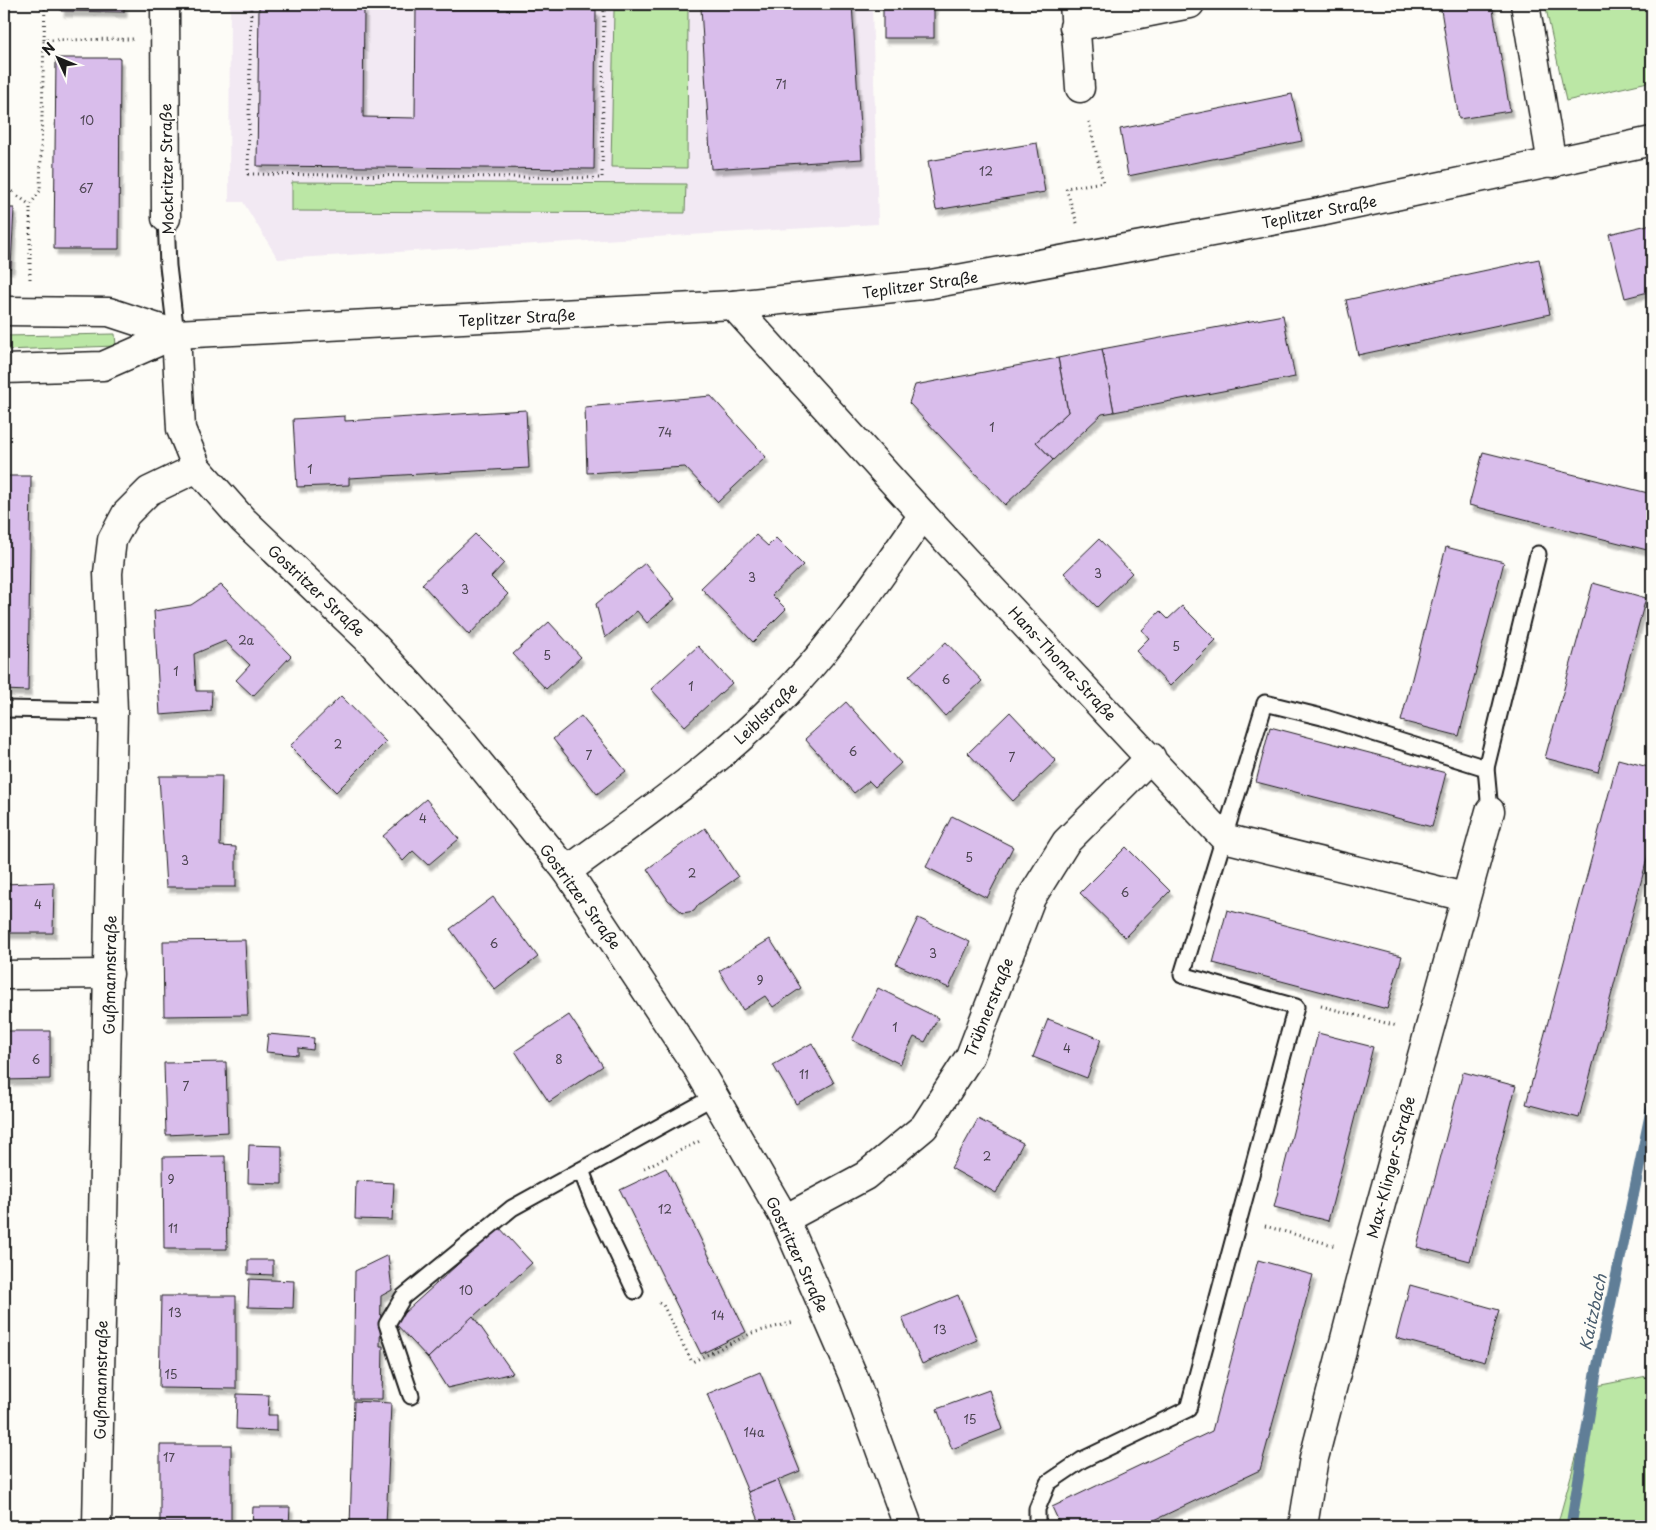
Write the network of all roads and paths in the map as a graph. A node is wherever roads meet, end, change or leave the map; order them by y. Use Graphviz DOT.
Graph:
graph roads {
  1 [pos="45,4"];
  2 [pos="165,4"];
  3 [pos="251,4"];
  4 [pos="604,4"];
  5 [pos="1190,4"];
  6 [pos="1525,4"];
  7 [pos="1074,16"];
  8 [pos="164,39"];
  9 [pos="44,40"];
  10 [pos="1080,88"];
  11 [pos="1652,141"];
  12 [pos="1552,164"];
  13 [pos="4,185"];
  14 [pos="4,194"];
  15 [pos="15,194"];
  16 [pos="30,205"];
  17 [pos="166,218"];
  18 [pos="1085,257"];
  19 [pos="733,306"];
  20 [pos="17,311"];
  21 [pos="176,334"];
  22 [pos="4,369"];
  23 [pos="197,468"];
  24 [pos="923,515"];
  25 [pos="1538,554"];
  26 [pos="4,710"];
  27 [pos="113,711"];
  28 [pos="1151,757"];
  29 [pos="1486,768"];
  30 [pos="1490,811"];
  31 [pos="1224,838"];
  32 [pos="567,871"];
  33 [pos="1466,897"];
  34 [pos="109,974"];
  35 [pos="4,975"];
  36 [pos="1296,1007"];
  37 [pos="1426,1033"];
  38 [pos="715,1096"];
  39 [pos="731,1125"];
  40 [pos="581,1170"];
  41 [pos="639,1170"];
  42 [pos="785,1219"];
  43 [pos="1240,1219"];
  44 [pos="1367,1254"];
  45 [pos="636,1291"];
  46 [pos="826,1314"];
  47 [pos="411,1396"];
  48 [pos="97,1526"];
  49 [pos="908,1526"];
  50 [pos="1037,1526"];
  51 [pos="1304,1526"];
  1 -- 9 [label="path"];
  2 -- 8 [label="street, Mockritzer Straße"];
  3 -- 4 [label="path"];
  5 -- 7 [label="street"];
  6 -- 12 [label="street"];
  7 -- 10 [label="street"];
  8 -- 9 [label="path"];
  8 -- 17 [label="street, Mockritzer Straße"];
  9 -- 16 [label="path"];
  10 -- 18 [label="path"];
  11 -- 12 [label="street, Teplitzer Straße"];
  12 -- 18 [label="street, Teplitzer Straße"];
  13 -- 15 [label="path"];
  14 -- 15 [label="path"];
  15 -- 16 [label="path"];
  16 -- 20 [label="path"];
  17 -- 21 [label="lane, Mockritzer Straße"];
  18 -- 19 [label="street, Teplitzer Straße"];
  19 -- 21 [label="street, Teplitzer Straße"];
  19 -- 24 [label="street, Hans-Thoma-Straße"];
  20 -- 21 [label="street, Teplitzer Straße"];
  21 -- 22 [label="street, Teplitzer Straße"];
  21 -- 23 [label="street, Gostritzer Straße"];
  23 -- 27 [label="street, Gußmannstraße"];
  23 -- 32 [label="street, Gostritzer Straße"];
  24 -- 28 [label="street, Hans-Thoma-Straße"];
  24 -- 32 [label="street, Leiblstraße"];
  25 -- 29 [label="lane"];
  26 -- 27 [label="lane"];
  27 -- 34 [label="street, Gußmannstraße"];
  28 -- 31 [label="street, Hans-Thoma-Straße"];
  28 -- 42 [label="street, Trübnerstraße"];
  29 -- 30 [label="lane"];
  29 -- 31 [label="lane"];
  30 -- 33 [label="street, Max-Klinger-Straße"];
  31 -- 33 [label="street"];
  31 -- 36 [label="lane"];
  32 -- 38 [label="street, Gostritzer Straße"];
  33 -- 37 [label="street, Max-Klinger-Straße"];
  34 -- 35 [label="street"];
  34 -- 48 [label="street, Gußmannstraße"];
  36 -- 37 [label="path"];
  36 -- 43 [label="lane"];
  37 -- 44 [label="street, Max-Klinger-Straße"];
  38 -- 39 [label="street, Gostritzer Straße"];
  38 -- 40 [label="lane"];
  39 -- 41 [label="path"];
  39 -- 42 [label="street, Gostritzer Straße"];
  40 -- 45 [label="lane"];
  40 -- 47 [label="lane"];
  42 -- 46 [label="street, Gostritzer Straße"];
  43 -- 44 [label="path"];
  43 -- 50 [label="lane"];
  44 -- 51 [label="street, Max-Klinger-Straße"];
  45 -- 46 [label="path"];
  46 -- 49 [label="street, Gostritzer Straße"];
}
